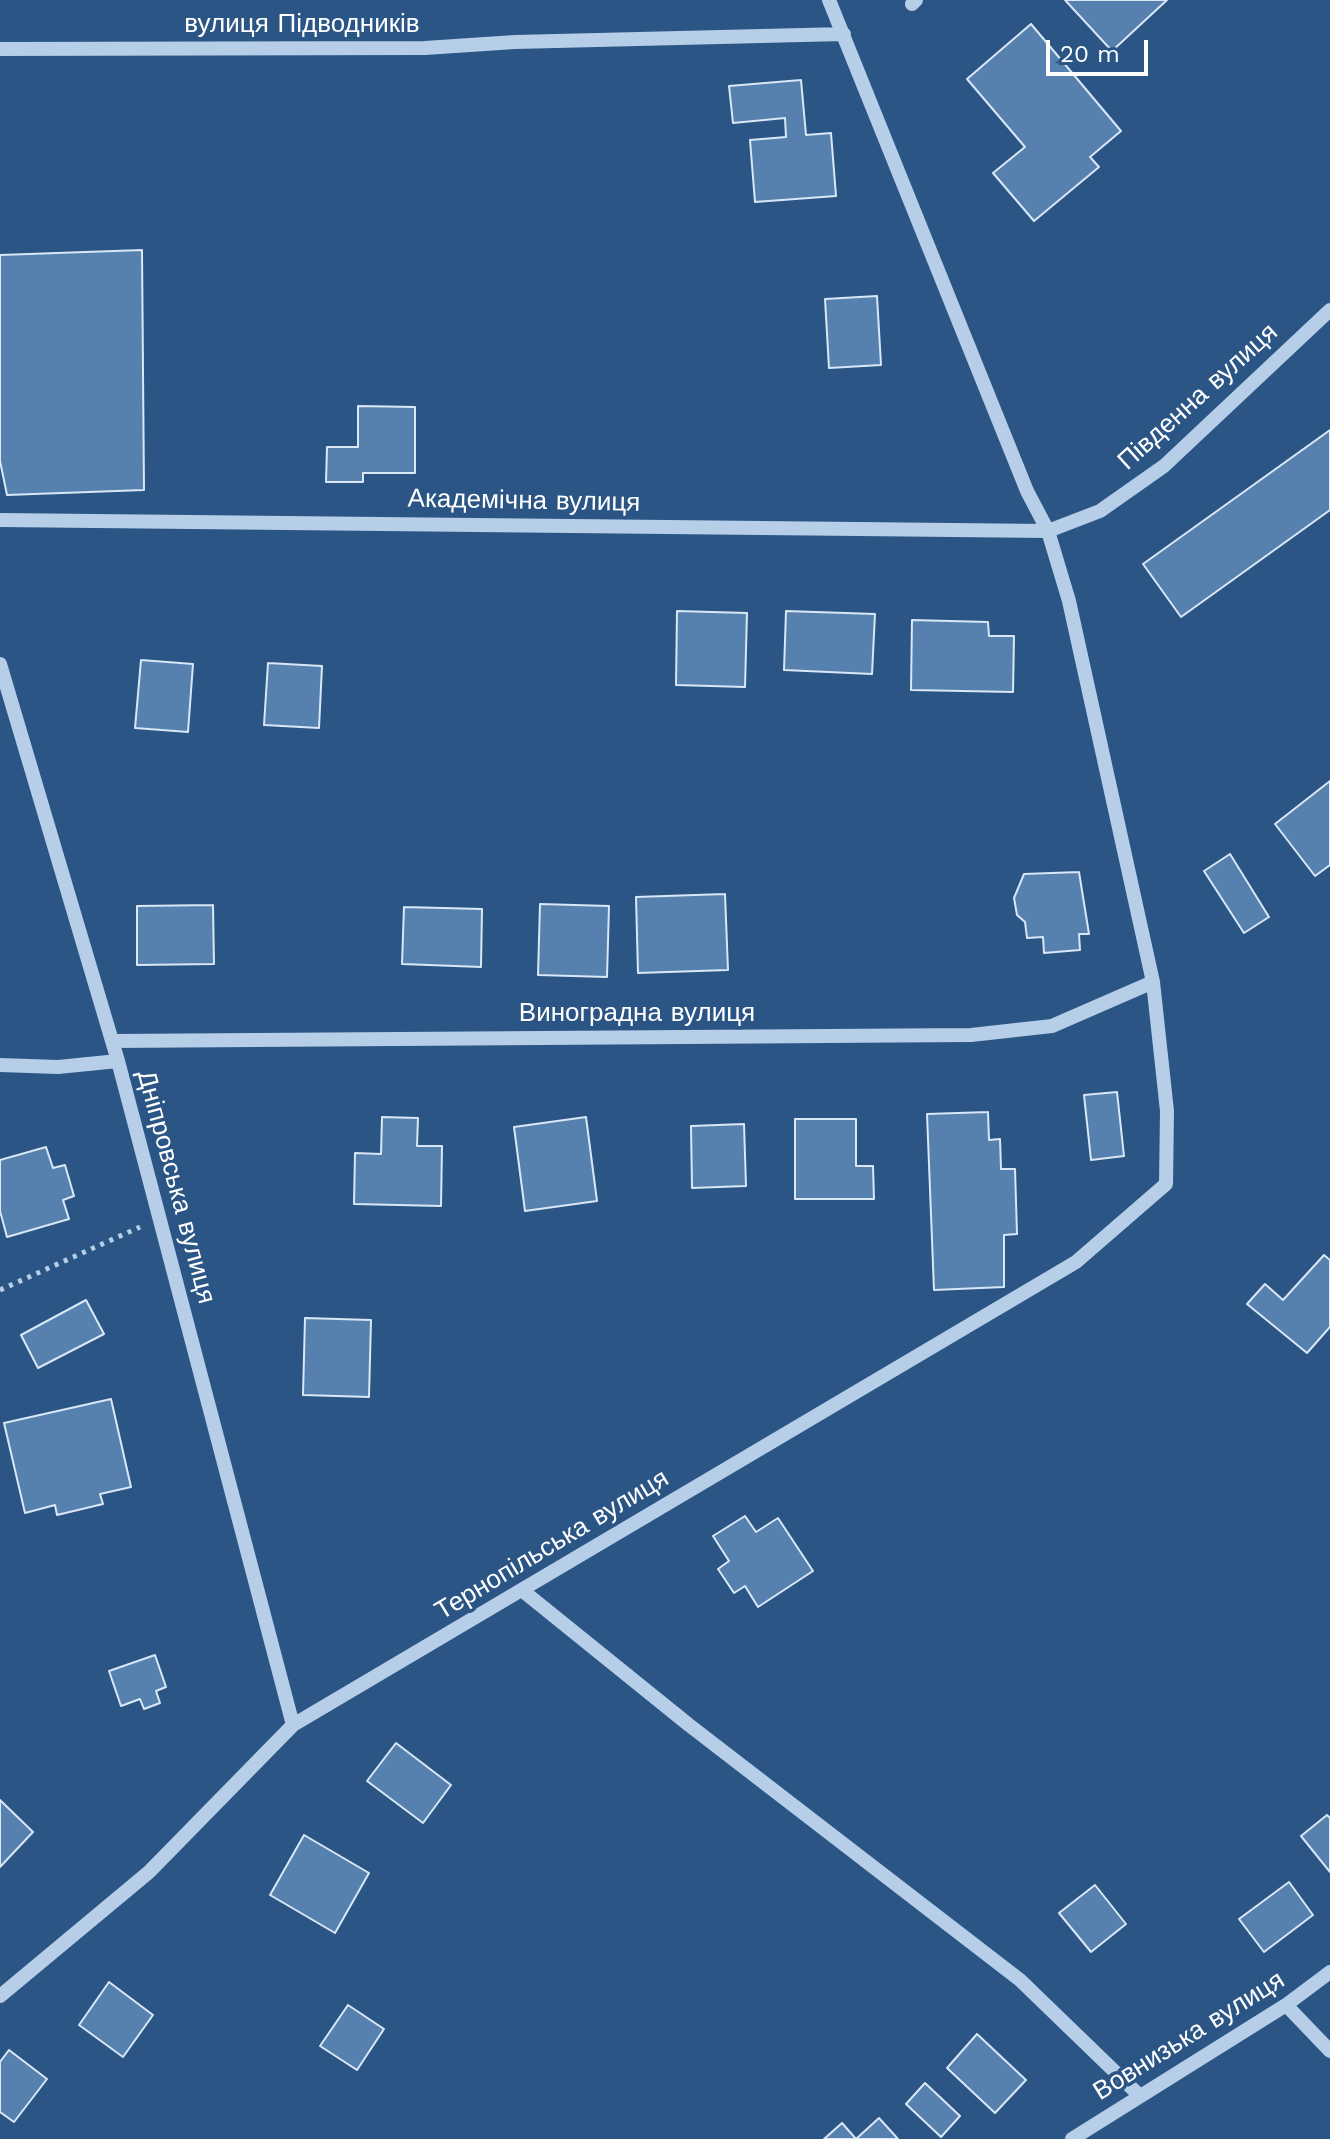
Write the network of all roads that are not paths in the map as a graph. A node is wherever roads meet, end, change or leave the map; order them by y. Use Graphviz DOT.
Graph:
graph roads {
  1 [pos="829,0"];
  2 [pos="844,34"];
  3 [pos="0,49"];
  4 [pos="1330,310"];
  5 [pos="0,520"];
  6 [pos="1048,531"];
  7 [pos="0,664"];
  8 [pos="1153,982"];
  9 [pos="112,1041"];
  10 [pos="118,1061"];
  11 [pos="0,1065"];
  12 [pos="523,1591"];
  13 [pos="293,1725"];
  14 [pos="1330,1972"];
  15 [pos="0,1996"];
  16 [pos="1286,2005"];
  17 [pos="1330,2051"];
  18 [pos="1139,2095"];
  19 [pos="1072,2139"];
  1 -- 2 [label="street"];
  2 -- 3 [label="street, вулиця Підводників"];
  2 -- 6 [label="street"];
  4 -- 6 [label="street, Південна вулиця"];
  5 -- 6 [label="street, Академічна вулиця"];
  6 -- 8 [label="street"];
  7 -- 9 [label="street, Дніпровська вулиця"];
  8 -- 9 [label="street, Виноградна вулиця"];
  8 -- 12 [label="street, Тернопільська вулиця"];
  9 -- 10 [label="street, Дніпровська вулиця"];
  10 -- 11 [label="street"];
  10 -- 13 [label="street, Дніпровська вулиця"];
  12 -- 13 [label="street, Тернопільська вулиця"];
  12 -- 18 [label="street"];
  13 -- 15 [label="street, Тернопільська вулиця"];
  14 -- 16 [label="street, Вовнизька вулиця"];
  16 -- 17 [label="street"];
  16 -- 18 [label="street, Вовнизька вулиця"];
  18 -- 19 [label="street, Вовнизька вулиця"];
}
